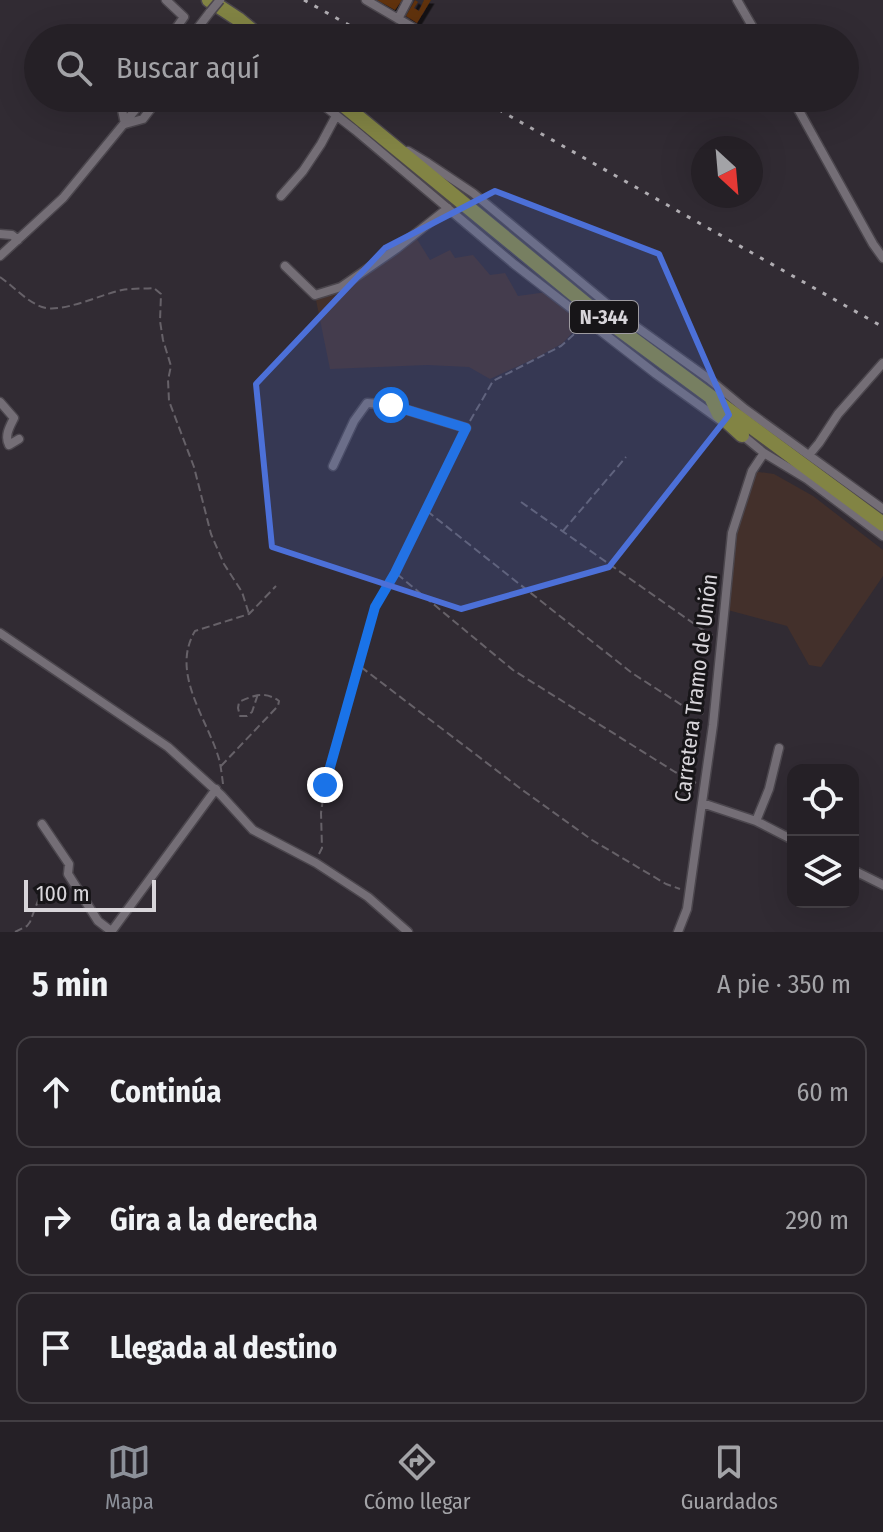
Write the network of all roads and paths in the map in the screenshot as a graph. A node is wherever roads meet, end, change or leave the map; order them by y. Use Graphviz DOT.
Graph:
graph roads {
  1 [pos="166,0"];
  2 [pos="220,0"];
  3 [pos="366,0"];
  4 [pos="408,0"];
  5 [pos="737,0"];
  6 [pos="210,6"];
  7 [pos="398,19"];
  8 [pos="179,24"];
  9 [pos="199,24"];
  10 [pos="244,24"];
  11 [pos="407,24"];
  12 [pos="751,24"];
  13 [pos="122,112"];
  14 [pos="134,112"];
  15 [pos="148,112"];
  16 [pos="331,112"];
  17 [pos="352,112"];
  18 [pos="800,112"];
  19 [pos="336,116"];
  20 [pos="125,124"];
  21 [pos="386,139"];
  22 [pos="281,196"];
  23 [pos="448,208"];
  24 [pos="0,234"];
  25 [pos="18,240"];
  26 [pos="0,256"];
  27 [pos="883,258"];
  28 [pos="285,266"];
  29 [pos="0,277"];
  30 [pos="587,320"];
  31 [pos="883,363"];
  32 [pos="710,395"];
  33 [pos="0,402"];
  34 [pos="466,428"];
  35 [pos="742,435"];
  36 [pos="19,439"];
  37 [pos="764,453"];
  38 [pos="809,455"];
  39 [pos="626,457"];
  40 [pos="333,466"];
  41 [pos="521,502"];
  42 [pos="883,509"];
  43 [pos="425,510"];
  44 [pos="883,524"];
  45 [pos="562,532"];
  46 [pos="883,536"];
  47 [pos="395,573"];
  48 [pos="276,586"];
  49 [pos="249,614"];
  50 [pos="0,633"];
  51 [pos="722,633"];
  52 [pos="360,666"];
  53 [pos="258,694"];
  54 [pos="713,716"];
  55 [pos="779,748"];
  56 [pos="220,767"];
  57 [pos="704,787"];
  58 [pos="216,789"];
  59 [pos="702,803"];
  60 [pos="756,821"];
  61 [pos="42,824"];
  62 [pos="787,837"];
  63 [pos="316,863"];
  64 [pos="859,873"];
  65 [pos="883,885"];
  66 [pos="689,893"];
  67 [pos="39,898"];
  68 [pos="15,932"];
  69 [pos="111,932"];
  70 [pos="408,932"];
  71 [pos="678,932"];
  1 -- 8 [label="street"];
  2 -- 6 [label="street, bridge"];
  3 -- 7 [label="street"];
  4 -- 7 [label="street"];
  5 -- 12 [label="street"];
  6 -- 9 [label="street"];
  6 -- 10 [label="highway"];
  7 -- 11 [label="street"];
  13 -- 20 [label="street"];
  14 -- 20 [label="street"];
  15 -- 20 [label="street"];
  16 -- 19 [label="street"];
  17 -- 21 [label="highway, N-344"];
  18 -- 27 [label="street"];
  19 -- 22 [label="street"];
  19 -- 23 [label="street"];
  20 -- 25 [label="street"];
  21 -- 32 [label="highway, N-344"];
  21 -- 38 [label="street"];
  23 -- 28 [label="street"];
  23 -- 30 [label="street"];
  24 -- 25 [label="street"];
  25 -- 26 [label="street"];
  29 -- 49 [label="path"];
  30 -- 34 [label="path"];
  30 -- 35 [label="street"];
  31 -- 38 [label="street"];
  32 -- 35 [label="highway"];
  32 -- 44 [label="highway, N-344"];
  33 -- 36 [label="street"];
  34 -- 40 [label="street"];
  34 -- 43 [label="path"];
  35 -- 37 [label="street"];
  37 -- 46 [label="street"];
  37 -- 51 [label="street, Carretera Tramo de Unión"];
  38 -- 42 [label="street"];
  39 -- 45 [label="path"];
  41 -- 45 [label="path"];
  43 -- 47 [label="path"];
  43 -- 54 [label="path"];
  45 -- 51 [label="path"];
  47 -- 52 [label="path"];
  47 -- 57 [label="path"];
  48 -- 49 [label="path"];
  49 -- 56 [label="path"];
  50 -- 58 [label="street"];
  51 -- 54 [label="street, Carretera Tramo de Unión"];
  52 -- 63 [label="path"];
  52 -- 66 [label="path"];
  53 -- 53 [label="path"];
  53 -- 56 [label="path"];
  54 -- 57 [label="street, Carretera Tramo de Unión"];
  55 -- 60 [label="street"];
  56 -- 58 [label="path"];
  57 -- 59 [label="street, Carretera Tramo de Unión"];
  58 -- 63 [label="street"];
  58 -- 69 [label="street"];
  59 -- 60 [label="street"];
  59 -- 66 [label="street, Carretera Tramo de Unión"];
  60 -- 62 [label="street"];
  61 -- 69 [label="street"];
  63 -- 70 [label="street"];
  64 -- 65 [label="street"];
  66 -- 71 [label="street, Carretera Tramo de Unión"];
  67 -- 68 [label="path"];
}
